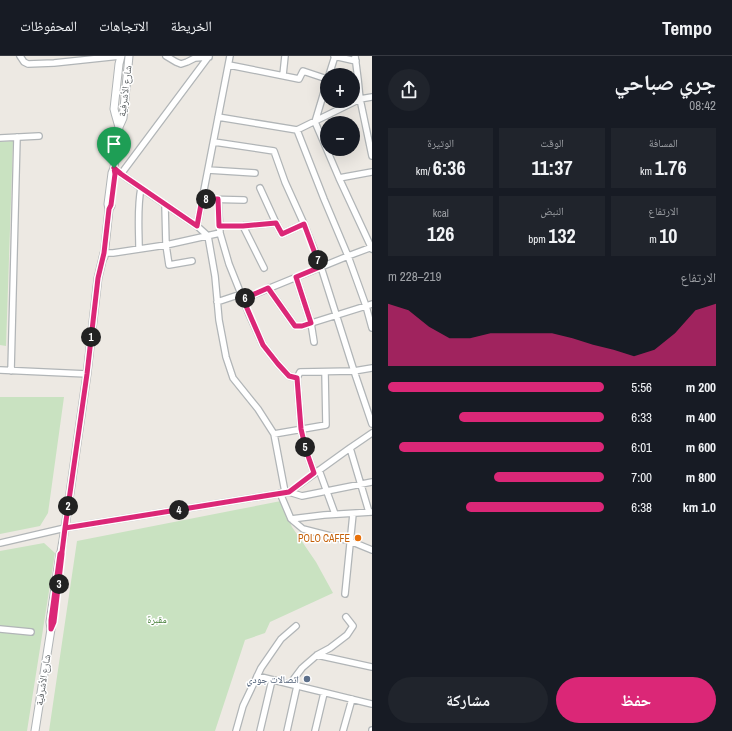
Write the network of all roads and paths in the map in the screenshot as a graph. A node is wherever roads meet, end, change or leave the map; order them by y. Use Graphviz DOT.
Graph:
graph roads {
  1 [pos="20,56"];
  2 [pos="121,56"];
  3 [pos="129,56"];
  4 [pos="166,56"];
  5 [pos="210,56"];
  6 [pos="230,56"];
  7 [pos="285,56"];
  8 [pos="334,56"];
  9 [pos="356,59"];
  10 [pos="229,65"];
  11 [pos="331,68"];
  12 [pos="283,75"];
  13 [pos="320,77"];
  14 [pos="372,97"];
  15 [pos="360,99"];
  16 [pos="320,104"];
  17 [pos="342,108"];
  18 [pos="218,117"];
  19 [pos="315,122"];
  20 [pos="119,127"];
  21 [pos="298,130"];
  22 [pos="39,136"];
  23 [pos="17,137"];
  24 [pos="0,138"];
  25 [pos="214,142"];
  26 [pos="372,156"];
  27 [pos="114,168"];
  28 [pos="208,170"];
  29 [pos="372,172"];
  30 [pos="255,173"];
  31 [pos="121,174"];
  32 [pos="339,178"];
  33 [pos="141,188"];
  34 [pos="260,188"];
  35 [pos="202,199"];
  36 [pos="218,199"];
  37 [pos="244,200"];
  38 [pos="165,205"];
  39 [pos="276,223"];
  40 [pos="304,224"];
  41 [pos="197,226"];
  42 [pos="243,226"];
  43 [pos="220,230"];
  44 [pos="208,236"];
  45 [pos="166,245"];
  46 [pos="372,248"];
  47 [pos="139,249"];
  48 [pos="104,253"];
  49 [pos="348,256"];
  50 [pos="192,261"];
  51 [pos="320,267"];
  52 [pos="264,268"];
  53 [pos="296,277"];
  54 [pos="268,288"];
  55 [pos="242,297"];
  56 [pos="217,302"];
  57 [pos="372,304"];
  58 [pos="366,306"];
  59 [pos="336,315"];
  60 [pos="311,323"];
  61 [pos="372,328"];
  62 [pos="314,342"];
  63 [pos="372,368"];
  64 [pos="0,370"];
  65 [pos="11,371"];
  66 [pos="354,371"];
  67 [pos="325,372"];
  68 [pos="87,374"];
  69 [pos="297,378"];
  70 [pos="372,424"];
  71 [pos="301,429"];
  72 [pos="274,434"];
  73 [pos="372,434"];
  74 [pos="350,448"];
  75 [pos="317,471"];
  76 [pos="372,482"];
  77 [pos="362,484"];
  78 [pos="327,491"];
  79 [pos="285,492"];
  80 [pos="371,512"];
  81 [pos="335,514"];
  82 [pos="353,514"];
  83 [pos="291,519"];
  84 [pos="65,528"];
  85 [pos="350,541"];
  86 [pos="0,543"];
  87 [pos="372,550"];
  88 [pos="345,594"];
  89 [pos="346,617"];
  90 [pos="296,626"];
  91 [pos="0,628"];
  92 [pos="31,632"];
  93 [pos="317,655"];
  94 [pos="372,667"];
  95 [pos="257,676"];
  96 [pos="272,680"];
  97 [pos="290,684"];
  98 [pos="297,686"];
  99 [pos="324,693"];
  100 [pos="352,699"];
  101 [pos="372,704"];
  102 [pos="35,731"];
  103 [pos="236,731"];
  104 [pos="260,731"];
  105 [pos="287,731"];
  106 [pos="316,731"];
  107 [pos="343,731"];
  1 -- 2 [label="street"];
  2 -- 20 [label="street, شارع الأشرفية"];
  3 -- 20 [label="street, شارع الأشرفية"];
  4 -- 5 [label="street"];
  5 -- 31 [label="street"];
  6 -- 10 [label="street"];
  7 -- 12 [label="street"];
  8 -- 9 [label="street"];
  8 -- 11 [label="street"];
  10 -- 12 [label="street"];
  10 -- 18 [label="street"];
  12 -- 13 [label="street"];
  14 -- 15 [label="street"];
  15 -- 26 [label="street"];
  16 -- 19 [label="street"];
  17 -- 19 [label="street"];
  18 -- 21 [label="street"];
  18 -- 25 [label="street"];
  19 -- 21 [label="street"];
  19 -- 32 [label="street"];
  20 -- 27 [label="street, شارع الأشرفية"];
  21 -- 49 [label="street"];
  22 -- 23 [label="street"];
  23 -- 24 [label="street"];
  23 -- 65 [label="street"];
  25 -- 28 [label="street"];
  25 -- 40 [label="street"];
  27 -- 31 [label="street"];
  27 -- 48 [label="street, شارع الأشرفية"];
  28 -- 30 [label="street"];
  28 -- 35 [label="street"];
  29 -- 32 [label="street"];
  31 -- 33 [label="street"];
  32 -- 46 [label="street"];
  33 -- 38 [label="street"];
  33 -- 47 [label="street"];
  34 -- 39 [label="street"];
  35 -- 36 [label="street"];
  35 -- 41 [label="street"];
  36 -- 37 [label="street"];
  36 -- 43 [label="street"];
  38 -- 41 [label="street"];
  38 -- 45 [label="street"];
  39 -- 40 [label="street"];
  39 -- 42 [label="street"];
  40 -- 51 [label="street"];
  41 -- 44 [label="street"];
  42 -- 43 [label="street"];
  42 -- 52 [label="street"];
  43 -- 44 [label="street"];
  43 -- 55 [label="street"];
  44 -- 45 [label="street"];
  44 -- 56 [label="street"];
  45 -- 47 [label="street"];
  45 -- 50 [label="street"];
  46 -- 49 [label="street"];
  47 -- 48 [label="street"];
  48 -- 68 [label="street, شارع الأشرفية"];
  49 -- 51 [label="street"];
  49 -- 58 [label="street"];
  51 -- 53 [label="street"];
  51 -- 59 [label="street"];
  53 -- 54 [label="street"];
  53 -- 60 [label="street"];
  54 -- 55 [label="street"];
  54 -- 60 [label="street"];
  55 -- 56 [label="street"];
  55 -- 69 [label="street"];
  56 -- 72 [label="street"];
  57 -- 58 [label="street"];
  58 -- 59 [label="street"];
  58 -- 61 [label="street"];
  59 -- 60 [label="street"];
  59 -- 66 [label="street"];
  60 -- 62 [label="street"];
  63 -- 66 [label="street"];
  64 -- 65 [label="street"];
  65 -- 68 [label="street"];
  66 -- 67 [label="street"];
  66 -- 70 [label="street"];
  67 -- 69 [label="street"];
  67 -- 71 [label="street"];
  68 -- 84 [label="street, شارع الأشرفية"];
  69 -- 71 [label="street"];
  71 -- 72 [label="street"];
  71 -- 75 [label="street"];
  72 -- 79 [label="street"];
  73 -- 74 [label="street"];
  74 -- 75 [label="street"];
  74 -- 77 [label="street"];
  75 -- 78 [label="street"];
  75 -- 79 [label="street"];
  76 -- 77 [label="street"];
  77 -- 78 [label="street"];
  77 -- 80 [label="street"];
  78 -- 79 [label="street"];
  78 -- 81 [label="street"];
  79 -- 83 [label="street"];
  79 -- 84 [label="street"];
  80 -- 82 [label="street"];
  81 -- 82 [label="street"];
  81 -- 83 [label="street"];
  82 -- 85 [label="street"];
  83 -- 85 [label="street"];
  84 -- 86 [label="street"];
  84 -- 102 [label="street, شارع الأشرفية"];
  85 -- 87 [label="street"];
  85 -- 88 [label="street"];
  89 -- 93 [label="street"];
  90 -- 95 [label="street"];
  91 -- 92 [label="street"];
  93 -- 94 [label="street"];
  93 -- 97 [label="street"];
  95 -- 96 [label="street"];
  95 -- 103 [label="street"];
  96 -- 97 [label="street"];
  96 -- 104 [label="street"];
  97 -- 98 [label="street"];
  98 -- 99 [label="street"];
  98 -- 105 [label="street"];
  99 -- 100 [label="street"];
  99 -- 106 [label="street"];
  100 -- 101 [label="street"];
  100 -- 107 [label="street"];
}
